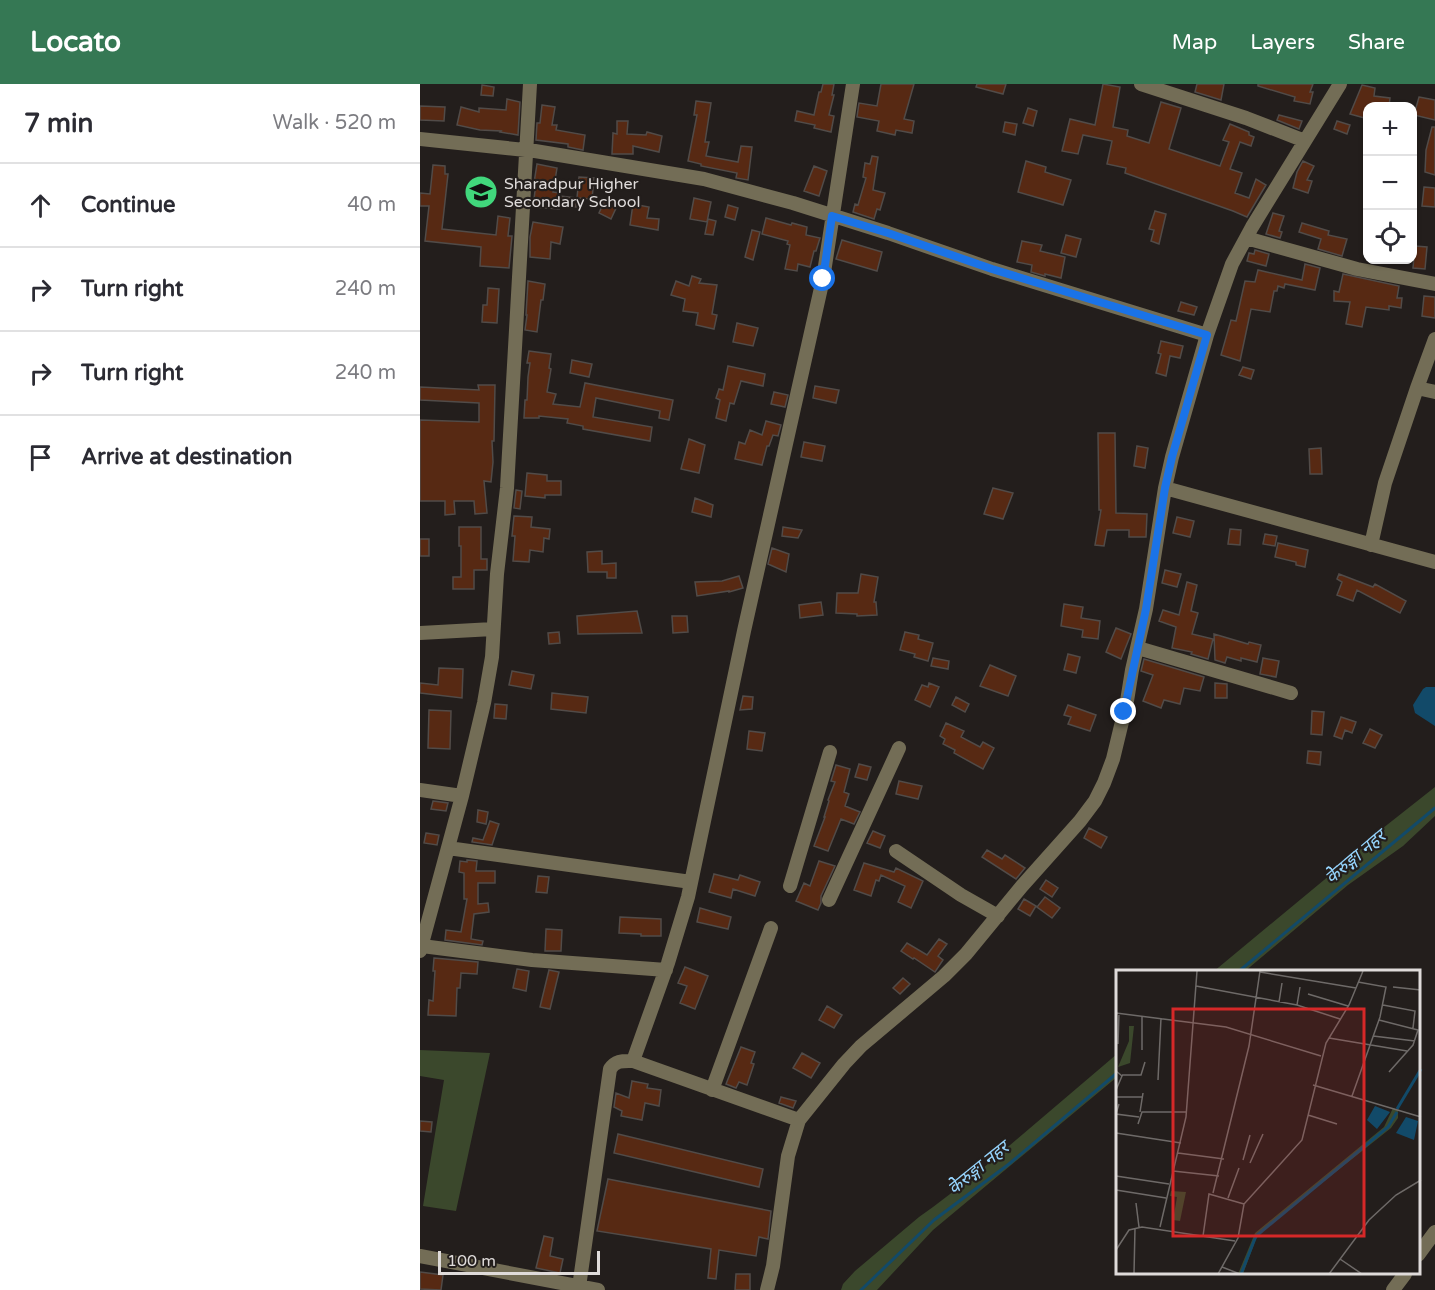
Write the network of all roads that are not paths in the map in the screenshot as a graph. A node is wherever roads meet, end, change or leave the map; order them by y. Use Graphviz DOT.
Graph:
graph roads {
  1 [pos="530,84"];
  2 [pos="853,84"];
  3 [pos="1141,84"];
  4 [pos="1340,84"];
  5 [pos="420,139"];
  6 [pos="1305,141"];
  7 [pos="526,150"];
  8 [pos="832,216"];
  9 [pos="1246,238"];
  10 [pos="1435,284"];
  11 [pos="1207,335"];
  12 [pos="1435,339"];
  13 [pos="1417,388"];
  14 [pos="1435,392"];
  15 [pos="1165,488"];
  16 [pos="1371,545"];
  17 [pos="1435,562"];
  18 [pos="493,629"];
  19 [pos="420,633"];
  20 [pos="1138,648"];
  21 [pos="1292,693"];
  22 [pos="899,748"];
  23 [pos="830,752"];
  24 [pos="420,790"];
  25 [pos="462,796"];
  26 [pos="448,848"];
  27 [pos="896,851"];
  28 [pos="691,882"];
  29 [pos="790,886"];
  30 [pos="829,900"];
  31 [pos="998,916"];
  32 [pos="771,928"];
  33 [pos="421,949"];
  34 [pos="666,970"];
  35 [pos="633,1061"];
  36 [pos="712,1090"];
  37 [pos="799,1120"];
  38 [pos="1435,1232"];
  39 [pos="1420,1254"];
  40 [pos="420,1257"];
  41 [pos="1404,1275"];
  42 [pos="579,1287"];
  43 [pos="598,1290"];
  44 [pos="767,1290"];
  45 [pos="1393,1290"];
  1 -- 7 [label="street"];
  2 -- 8 [label="street"];
  3 -- 6 [label="street"];
  4 -- 6 [label="street"];
  5 -- 7 [label="street"];
  6 -- 9 [label="street"];
  7 -- 8 [label="street"];
  7 -- 18 [label="street"];
  8 -- 11 [label="street"];
  8 -- 28 [label="street"];
  9 -- 10 [label="street"];
  9 -- 11 [label="street"];
  11 -- 15 [label="street"];
  12 -- 13 [label="street"];
  13 -- 14 [label="street"];
  13 -- 16 [label="street"];
  15 -- 16 [label="street"];
  15 -- 20 [label="street"];
  16 -- 17 [label="street"];
  18 -- 19 [label="street"];
  18 -- 25 [label="street"];
  20 -- 21 [label="street"];
  20 -- 31 [label="street"];
  22 -- 30 [label="street"];
  23 -- 29 [label="street"];
  24 -- 25 [label="street"];
  25 -- 26 [label="street"];
  26 -- 28 [label="street"];
  26 -- 33 [label="street"];
  27 -- 31 [label="street"];
  28 -- 34 [label="street"];
  31 -- 37 [label="street"];
  32 -- 36 [label="street"];
  33 -- 34 [label="street"];
  34 -- 35 [label="street"];
  35 -- 36 [label="street"];
  35 -- 42 [label="street"];
  36 -- 37 [label="street"];
  37 -- 44 [label="street"];
  38 -- 39 [label="street"];
  40 -- 42 [label="street"];
  41 -- 45 [label="street"];
  42 -- 43 [label="street"];
}
